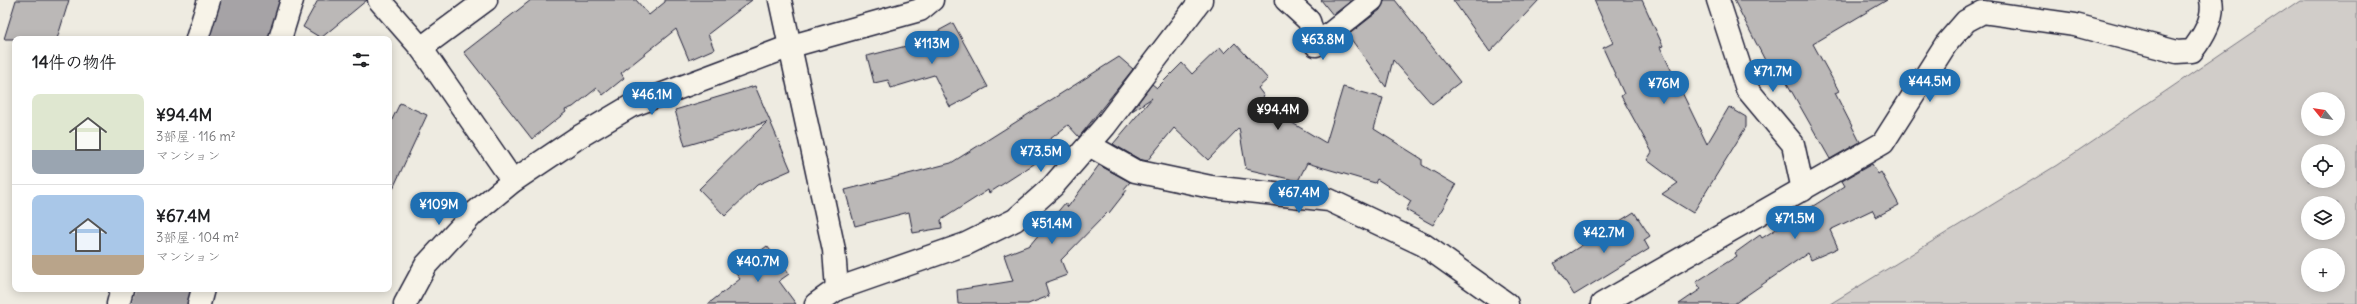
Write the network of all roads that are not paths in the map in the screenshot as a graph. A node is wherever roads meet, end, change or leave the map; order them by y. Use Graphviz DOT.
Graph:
graph roads {
  1 [pos="209,0"];
  2 [pos="292,0"];
  3 [pos="379,0"];
  4 [pos="486,0"];
  5 [pos="780,0"];
  6 [pos="932,0"];
  7 [pos="1201,0"];
  8 [pos="1286,0"];
  9 [pos="1372,0"];
  10 [pos="1718,0"];
  11 [pos="2211,0"];
  12 [pos="198,36"];
  13 [pos="281,36"];
  14 [pos="788,47"];
  15 [pos="421,48"];
  16 [pos="1089,145"];
  17 [pos="513,181"];
  18 [pos="1803,190"];
  19 [pos="837,289"];
  20 [pos="121,292"];
  21 [pos="202,292"];
  22 [pos="118,304"];
  23 [pos="199,304"];
  24 [pos="405,304"];
  25 [pos="816,304"];
  26 [pos="1507,304"];
  27 [pos="1602,304"];
  1 -- 12 [label="street"];
  2 -- 13 [label="street"];
  3 -- 15 [label="street"];
  4 -- 15 [label="street"];
  5 -- 14 [label="street"];
  6 -- 14 [label="street"];
  7 -- 16 [label="street"];
  8 -- 9 [label="street"];
  10 -- 18 [label="street"];
  11 -- 18 [label="street"];
  14 -- 17 [label="street"];
  14 -- 19 [label="street"];
  15 -- 17 [label="street"];
  16 -- 19 [label="street"];
  16 -- 26 [label="street"];
  17 -- 24 [label="street"];
  18 -- 27 [label="street"];
  19 -- 25 [label="street"];
  20 -- 22 [label="street"];
  21 -- 23 [label="street"];
}
